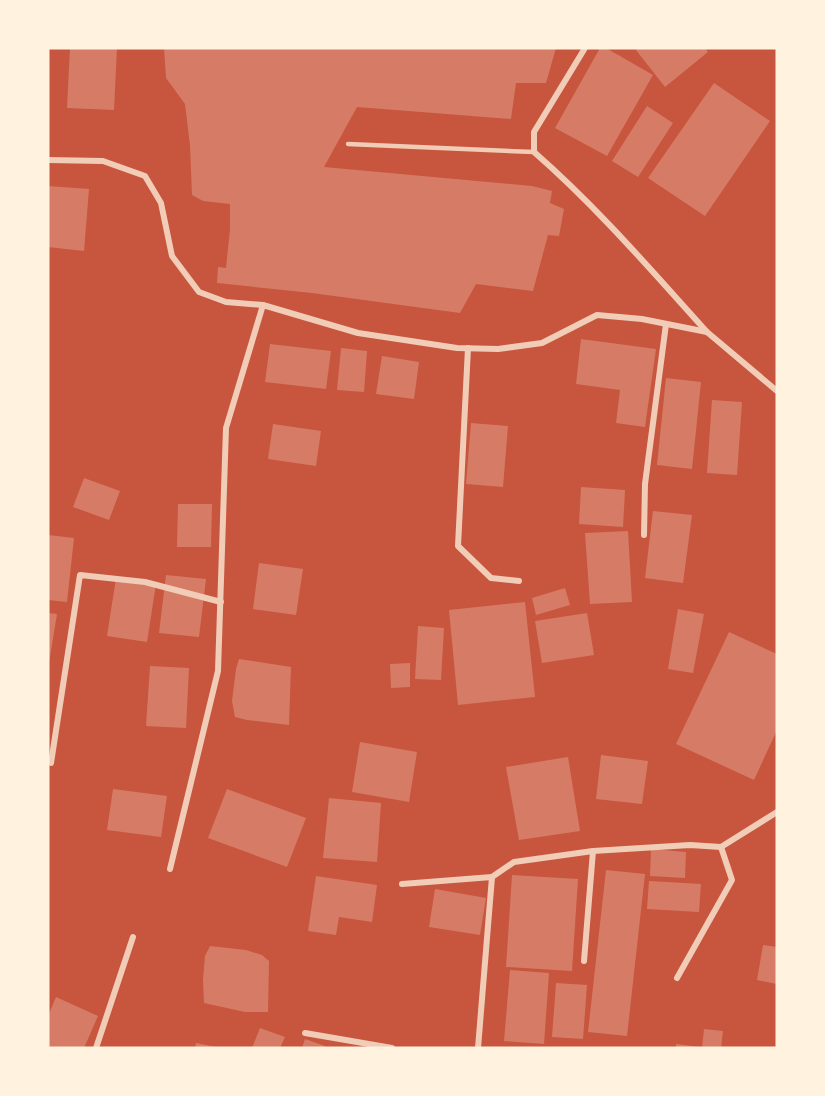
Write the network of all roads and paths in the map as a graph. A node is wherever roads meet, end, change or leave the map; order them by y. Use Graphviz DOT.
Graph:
graph roads {
  1 [pos="585,48"];
  2 [pos="348,144"];
  3 [pos="534,152"];
  4 [pos="48,160"];
  5 [pos="262,305"];
  6 [pos="666,324"];
  7 [pos="706,332"];
  8 [pos="468,348"];
  9 [pos="777,391"];
  10 [pos="644,535"];
  11 [pos="519,581"];
  12 [pos="220,602"];
  13 [pos="51,763"];
  14 [pos="777,812"];
  15 [pos="721,847"];
  16 [pos="593,851"];
  17 [pos="170,869"];
  18 [pos="492,877"];
  19 [pos="402,884"];
  20 [pos="133,937"];
  21 [pos="585,961"];
  22 [pos="677,978"];
  23 [pos="305,1033"];
  24 [pos="96,1048"];
  25 [pos="392,1048"];
  26 [pos="478,1048"];
  1 -- 3 [label="street"];
  2 -- 3 [label="lane"];
  3 -- 7 [label="street"];
  4 -- 5 [label="street"];
  5 -- 8 [label="street"];
  5 -- 12 [label="street"];
  6 -- 7 [label="street"];
  6 -- 8 [label="street"];
  6 -- 10 [label="street"];
  7 -- 9 [label="street"];
  8 -- 11 [label="street"];
  12 -- 13 [label="street"];
  12 -- 17 [label="street"];
  14 -- 15 [label="street"];
  15 -- 16 [label="street"];
  15 -- 22 [label="street"];
  16 -- 18 [label="street"];
  16 -- 21 [label="street"];
  18 -- 19 [label="street"];
  18 -- 26 [label="street"];
  20 -- 24 [label="street"];
  23 -- 25 [label="street"];
}
